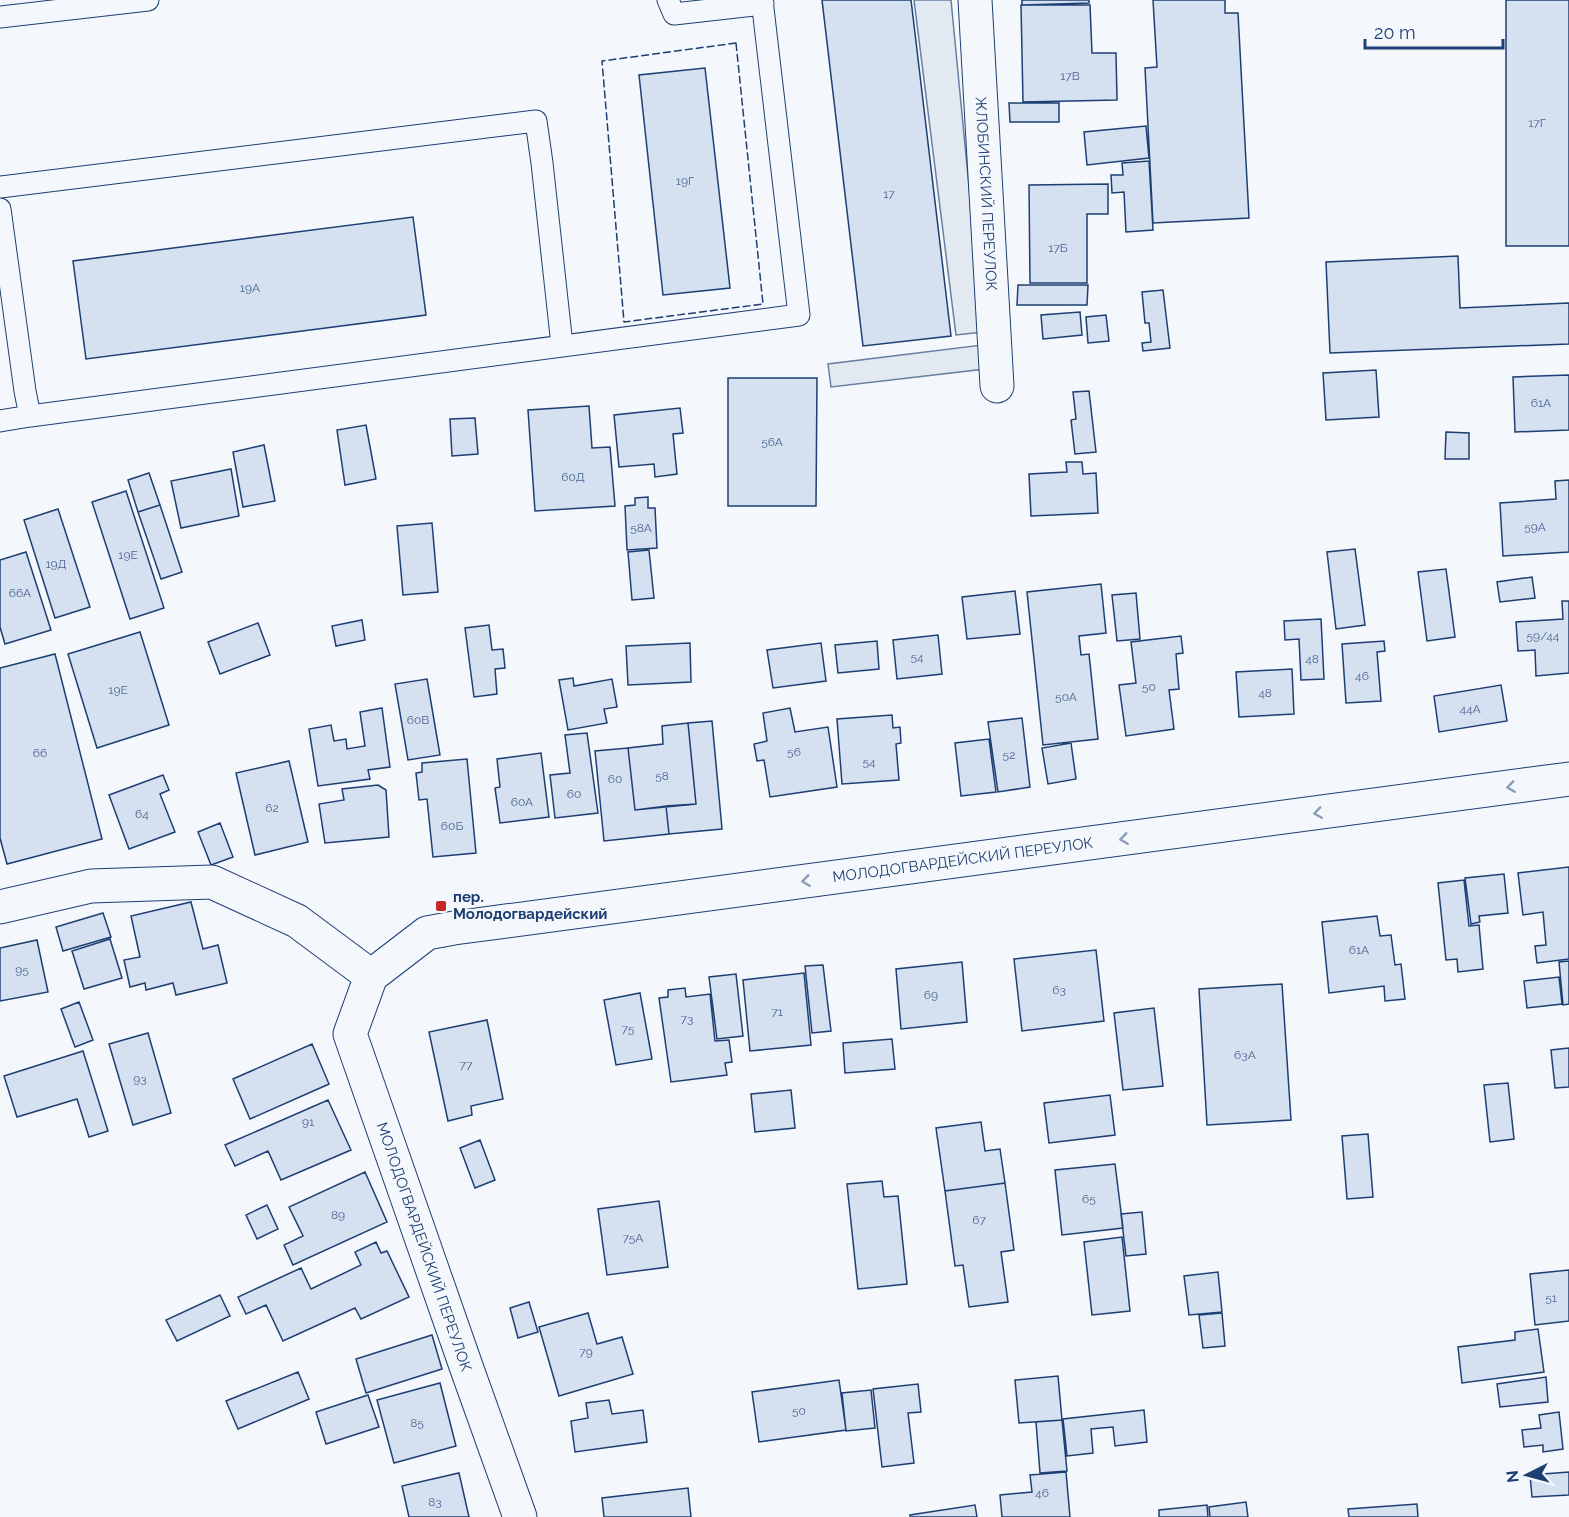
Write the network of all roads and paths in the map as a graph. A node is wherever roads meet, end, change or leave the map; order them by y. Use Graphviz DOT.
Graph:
graph roads {
  1 [pos="148,0"];
  2 [pos="668,0"];
  3 [pos="975,0"];
  4 [pos="762,2"];
  5 [pos="0,17"];
  6 [pos="0,187"];
  7 [pos="0,209"];
  8 [pos="562,345"];
  9 [pos="997,386"];
  10 [pos="30,416"];
  11 [pos="0,421"];
  12 [pos="1569,779"];
  13 [pos="0,907"];
  14 [pos="371,976"];
  15 [pos="520,1517"];
  1 -- 5 [label="lane"];
  2 -- 4 [label="lane"];
  3 -- 9 [label="main road, ЖЛОБИНСКИЙ ПЕРЕУЛОК"];
  4 -- 8 [label="lane"];
  6 -- 8 [label="lane"];
  7 -- 10 [label="lane"];
  8 -- 10 [label="lane"];
  10 -- 11 [label="lane"];
  12 -- 14 [label="main road, МОЛОДОГВАРДЕЙСКИЙ ПЕРЕУЛОК, one-way"];
  13 -- 14 [label="main road"];
  14 -- 15 [label="main road, МОЛОДОГВАРДЕЙСКИЙ ПЕРЕУЛОК"];
}
